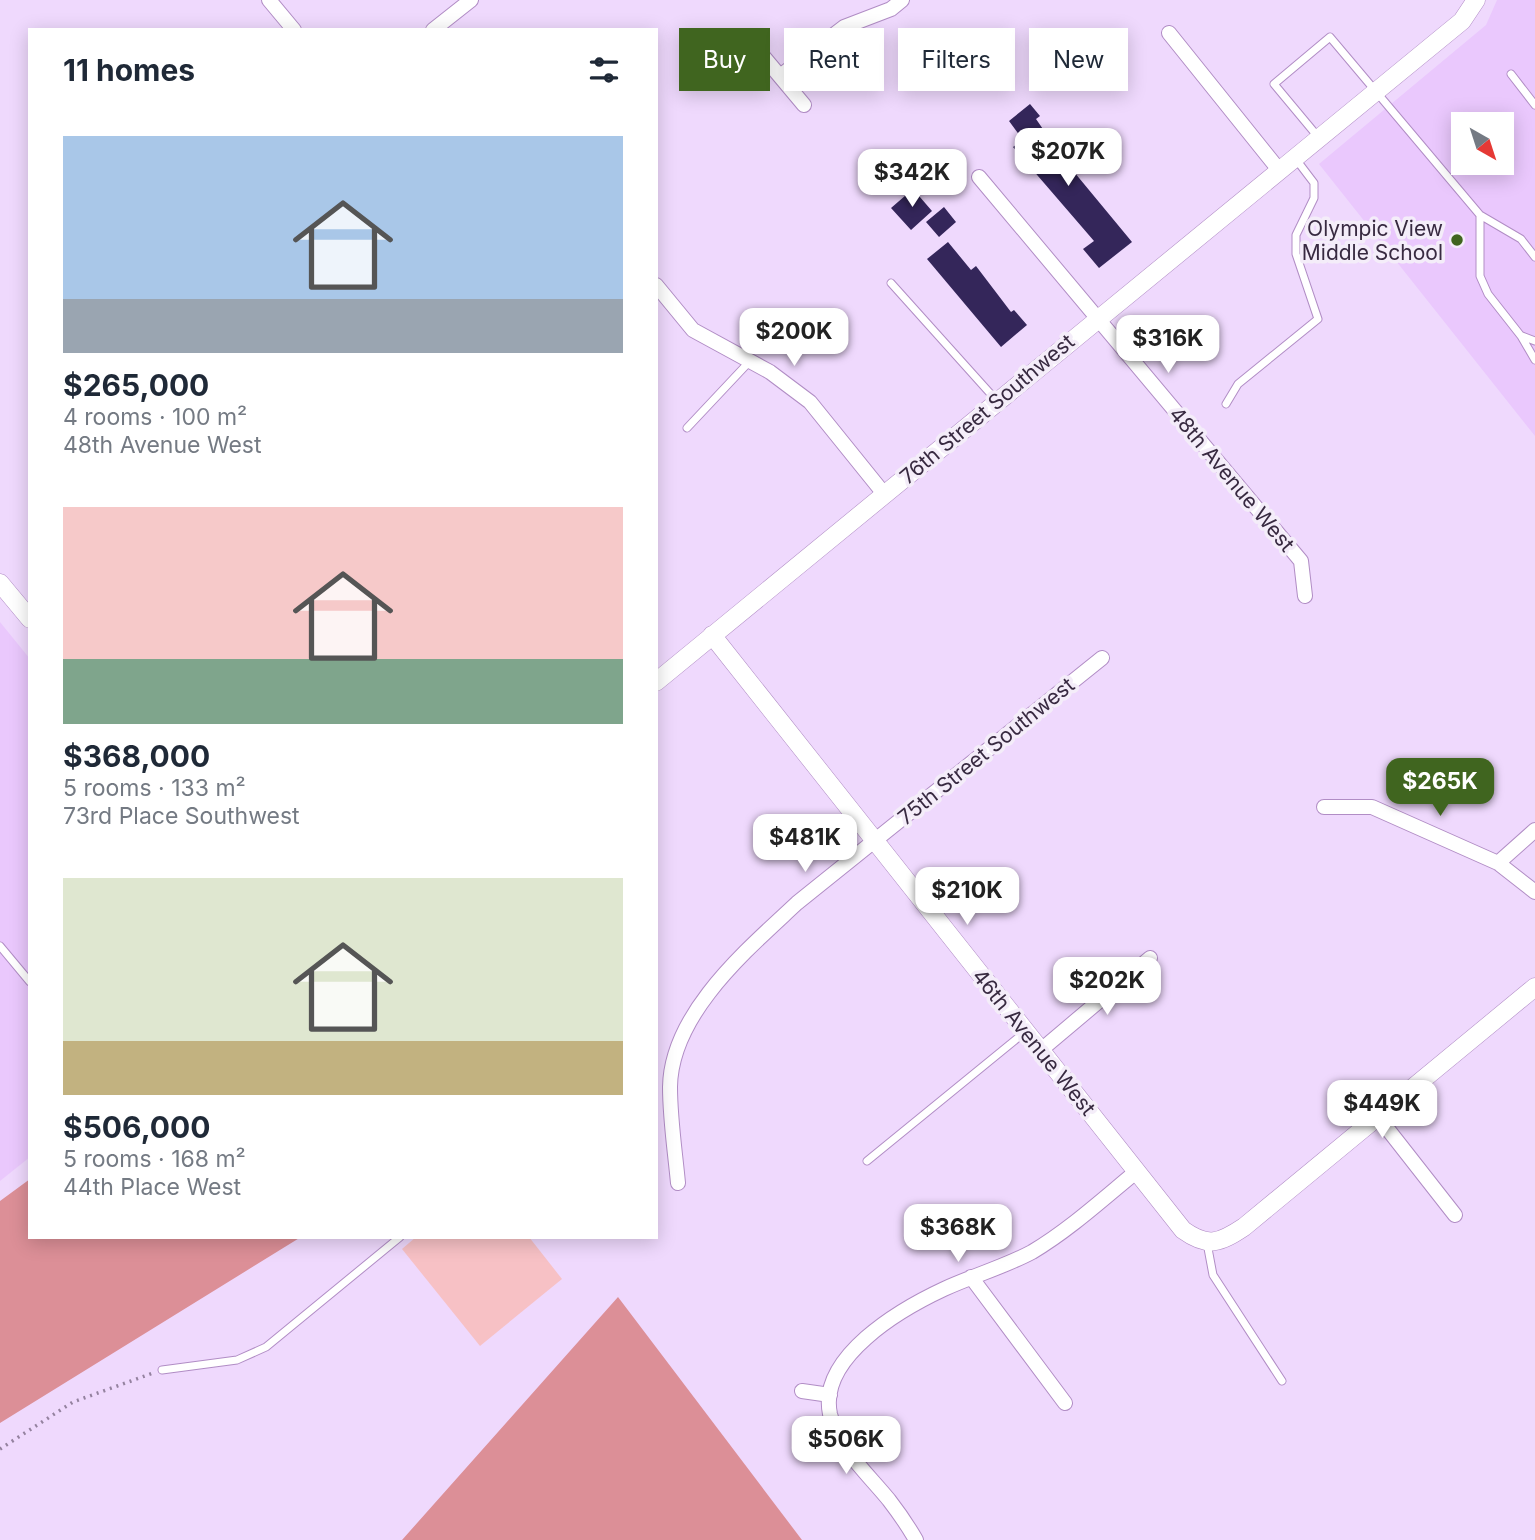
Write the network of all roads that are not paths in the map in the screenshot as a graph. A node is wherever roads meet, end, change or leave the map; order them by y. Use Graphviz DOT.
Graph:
graph roads {
  1 [pos="269,0"];
  2 [pos="471,0"];
  3 [pos="902,0"];
  4 [pos="1476,0"];
  5 [pos="291,28"];
  6 [pos="436,28"];
  7 [pos="1169,33"];
  8 [pos="770,64"];
  9 [pos="1510,74"];
  10 [pos="780,76"];
  11 [pos="1377,91"];
  12 [pos="804,105"];
  13 [pos="1535,105"];
  14 [pos="1319,138"];
  15 [pos="1294,157"];
  16 [pos="1279,170"];
  17 [pos="979,177"];
  18 [pos="1480,215"];
  19 [pos="1535,257"];
  20 [pos="891,283"];
  21 [pos="658,287"];
  22 [pos="1096,318"];
  23 [pos="1521,336"];
  24 [pos="1535,341"];
  25 [pos="1535,360"];
  26 [pos="750,361"];
  27 [pos="997,401"];
  28 [pos="1226,404"];
  29 [pos="687,428"];
  30 [pos="885,495"];
  31 [pos="0,583"];
  32 [pos="1305,596"];
  33 [pos="28,618"];
  34 [pos="712,635"];
  35 [pos="1102,658"];
  36 [pos="658,679"];
  37 [pos="1324,807"];
  38 [pos="1535,830"];
  39 [pos="873,842"];
  40 [pos="1498,863"];
  41 [pos="1535,892"];
  42 [pos="0,946"];
  43 [pos="1150,958"];
  44 [pos="28,980"];
  45 [pos="1535,987"];
  46 [pos="1026,1031"];
  47 [pos="1041,1050"];
  48 [pos="1379,1118"];
  49 [pos="867,1161"];
  50 [pos="1137,1171"];
  51 [pos="678,1183"];
  52 [pos="1455,1215"];
  53 [pos="398,1239"];
  54 [pos="1207,1242"];
  55 [pos="971,1278"];
  56 [pos="162,1370"];
  57 [pos="1282,1381"];
  58 [pos="802,1391"];
  59 [pos="830,1395"];
  60 [pos="1065,1403"];
  61 [pos="916,1540"];
  1 -- 5 [label="street"];
  2 -- 6 [label="street"];
  3 -- 10 [label="street"];
  4 -- 11 [label="street, 76th Street Southwest"];
  7 -- 16 [label="street"];
  8 -- 10 [label="street"];
  9 -- 13 [label="lane"];
  10 -- 12 [label="street"];
  11 -- 14 [label="street, 76th Street Southwest"];
  11 -- 14 [label="lane"];
  11 -- 18 [label="lane"];
  14 -- 15 [label="street, 76th Street Southwest"];
  15 -- 16 [label="street, 76th Street Southwest"];
  15 -- 28 [label="lane"];
  16 -- 22 [label="street, 76th Street Southwest"];
  17 -- 22 [label="street, 48th Avenue West"];
  18 -- 19 [label="lane"];
  18 -- 23 [label="lane"];
  20 -- 27 [label="lane"];
  21 -- 26 [label="street"];
  22 -- 27 [label="street, 76th Street Southwest"];
  22 -- 32 [label="street, 48th Avenue West"];
  23 -- 24 [label="lane"];
  23 -- 25 [label="lane"];
  26 -- 29 [label="lane"];
  26 -- 30 [label="street"];
  27 -- 30 [label="street, 76th Street Southwest"];
  30 -- 34 [label="street, 76th Street Southwest"];
  31 -- 33 [label="street"];
  34 -- 36 [label="street, 76th Street Southwest"];
  34 -- 39 [label="street, 46th Avenue West"];
  35 -- 39 [label="street, 75th Street Southwest"];
  37 -- 40 [label="street"];
  38 -- 40 [label="street"];
  39 -- 46 [label="street, 46th Avenue West"];
  39 -- 51 [label="street, 75th Street Southwest"];
  40 -- 41 [label="street"];
  42 -- 44 [label="lane"];
  43 -- 47 [label="street"];
  45 -- 48 [label="street"];
  46 -- 47 [label="street, 46th Avenue West"];
  46 -- 49 [label="lane"];
  47 -- 50 [label="street, 46th Avenue West"];
  48 -- 52 [label="street"];
  48 -- 54 [label="street"];
  50 -- 54 [label="street, 46th Avenue West"];
  50 -- 55 [label="street"];
  53 -- 56 [label="lane"];
  54 -- 57 [label="lane"];
  55 -- 59 [label="street"];
  55 -- 60 [label="street"];
  58 -- 59 [label="street"];
  59 -- 61 [label="street"];
}
